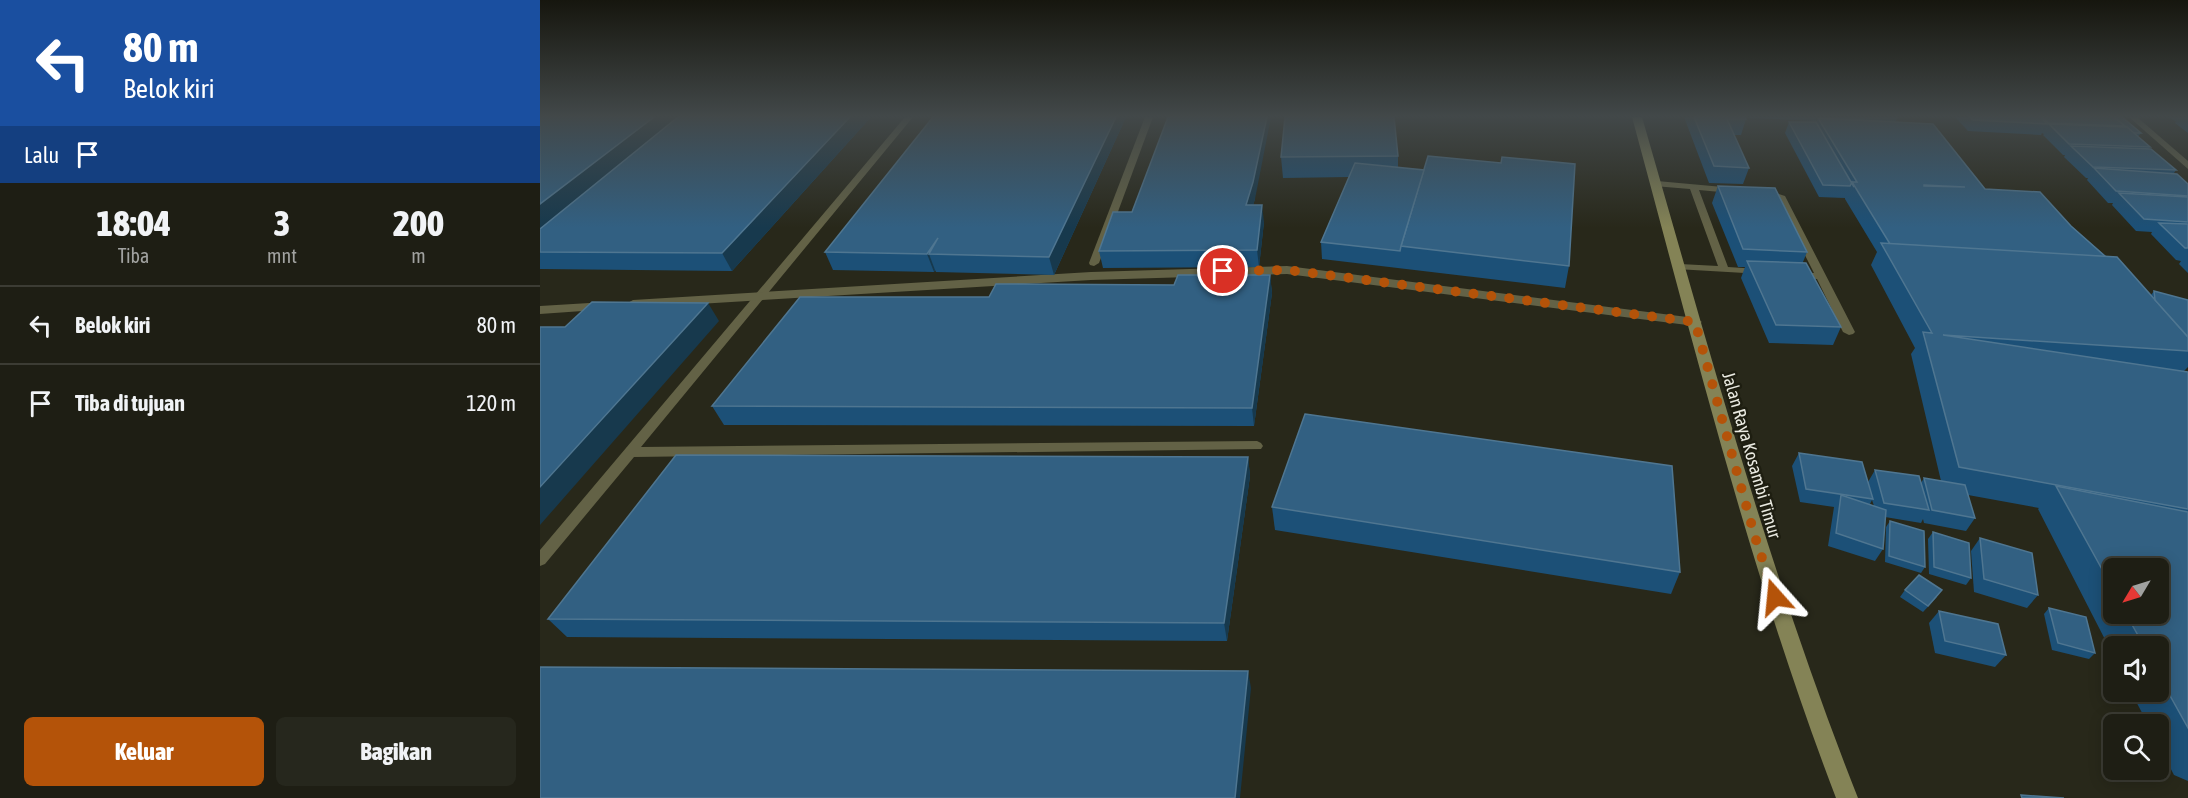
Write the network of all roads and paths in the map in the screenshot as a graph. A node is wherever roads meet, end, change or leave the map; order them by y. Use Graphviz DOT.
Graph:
graph roads {
  1 [pos="878,154"];
  2 [pos="1135,154"];
  3 [pos="1648,154"];
  4 [pos="2175,154"];
  5 [pos="2188,166"];
  6 [pos="1657,184"];
  7 [pos="1694,188"];
  8 [pos="1094,263"];
  9 [pos="1680,267"];
  10 [pos="1724,270"];
  11 [pos="1767,273"];
  12 [pos="1787,274"];
  13 [pos="1821,276"];
  14 [pos="761,296"];
  15 [pos="540,310"];
  16 [pos="1695,322"];
  17 [pos="1849,332"];
  18 [pos="1257,446"];
  19 [pos="630,452"];
  20 [pos="540,560"];
  21 [pos="1847,798"];
  1 -- 14 [label="lane"];
  2 -- 8 [label="lane"];
  3 -- 6 [label="main road, Jalan Raya Kosambi Timur"];
  4 -- 5 [label="lane"];
  6 -- 7 [label="lane"];
  6 -- 9 [label="main road, Jalan Raya Kosambi Timur"];
  7 -- 10 [label="lane"];
  7 -- 13 [label="lane"];
  9 -- 10 [label="lane"];
  9 -- 16 [label="main road, Jalan Raya Kosambi Timur"];
  10 -- 11 [label="lane"];
  12 -- 13 [label="lane"];
  13 -- 17 [label="lane"];
  14 -- 15 [label="street"];
  14 -- 16 [label="street"];
  14 -- 19 [label="lane"];
  16 -- 21 [label="main road, Jalan Raya Kosambi Timur"];
  18 -- 19 [label="lane"];
  19 -- 20 [label="lane"];
}
